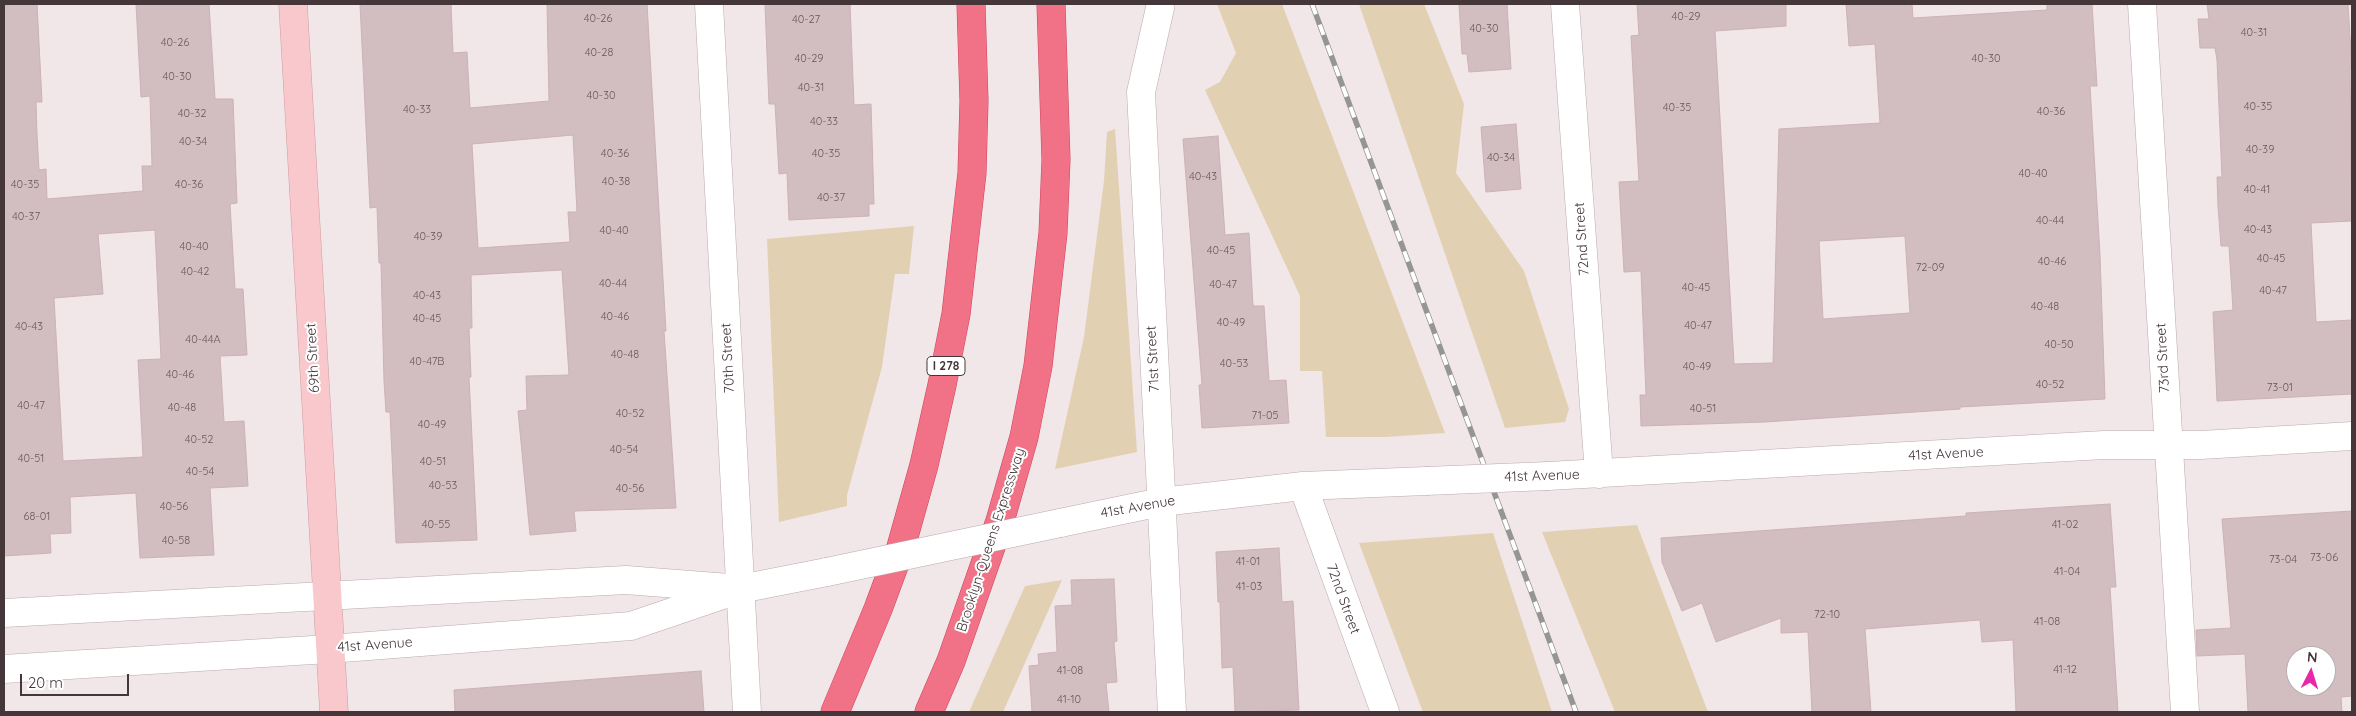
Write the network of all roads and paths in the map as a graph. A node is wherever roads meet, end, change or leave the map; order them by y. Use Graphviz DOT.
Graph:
graph roads {
  1 [pos="293,4"];
  2 [pos="709,4"];
  3 [pos="971,4"];
  4 [pos="1051,4"];
  5 [pos="1565,4"];
  6 [pos="2142,4"];
  7 [pos="1160,8"];
  8 [pos="2352,436"];
  9 [pos="2169,445"];
  10 [pos="1599,474"];
  11 [pos="1302,486"];
  12 [pos="1161,502"];
  13 [pos="740,589"];
  14 [pos="326,596"];
  15 [pos="4,613"];
  16 [pos="329,649"];
  17 [pos="4,669"];
  18 [pos="334,712"];
  19 [pos="747,712"];
  20 [pos="835,712"];
  21 [pos="929,712"];
  22 [pos="1172,712"];
  23 [pos="1385,712"];
  24 [pos="2185,712"];
  1 -- 14 [label="street, 69th Street"];
  2 -- 13 [label="street, 70th Street"];
  3 -- 20 [label="highway, I 278"];
  4 -- 21 [label="highway, Brooklyn-Queens Expressway"];
  5 -- 10 [label="street, 72nd Street"];
  6 -- 9 [label="street, 73rd Street"];
  7 -- 12 [label="street, 71st Street"];
  8 -- 9 [label="street, 41st Avenue"];
  9 -- 10 [label="street, 41st Avenue"];
  9 -- 24 [label="street, 73rd Street"];
  10 -- 11 [label="street, 41st Avenue, bridge"];
  11 -- 12 [label="street, 41st Avenue"];
  11 -- 23 [label="street, 72nd Street"];
  12 -- 13 [label="street, 41st Avenue, bridge"];
  12 -- 22 [label="street, 71st Street"];
  13 -- 14 [label="street, 41st Avenue"];
  13 -- 16 [label="street, 41st Avenue"];
  13 -- 19 [label="street, 70th Street"];
  14 -- 15 [label="street, 41st Avenue"];
  14 -- 16 [label="street, 69th Street"];
  16 -- 17 [label="street, 41st Avenue"];
  16 -- 18 [label="street, 69th Street"];
}
